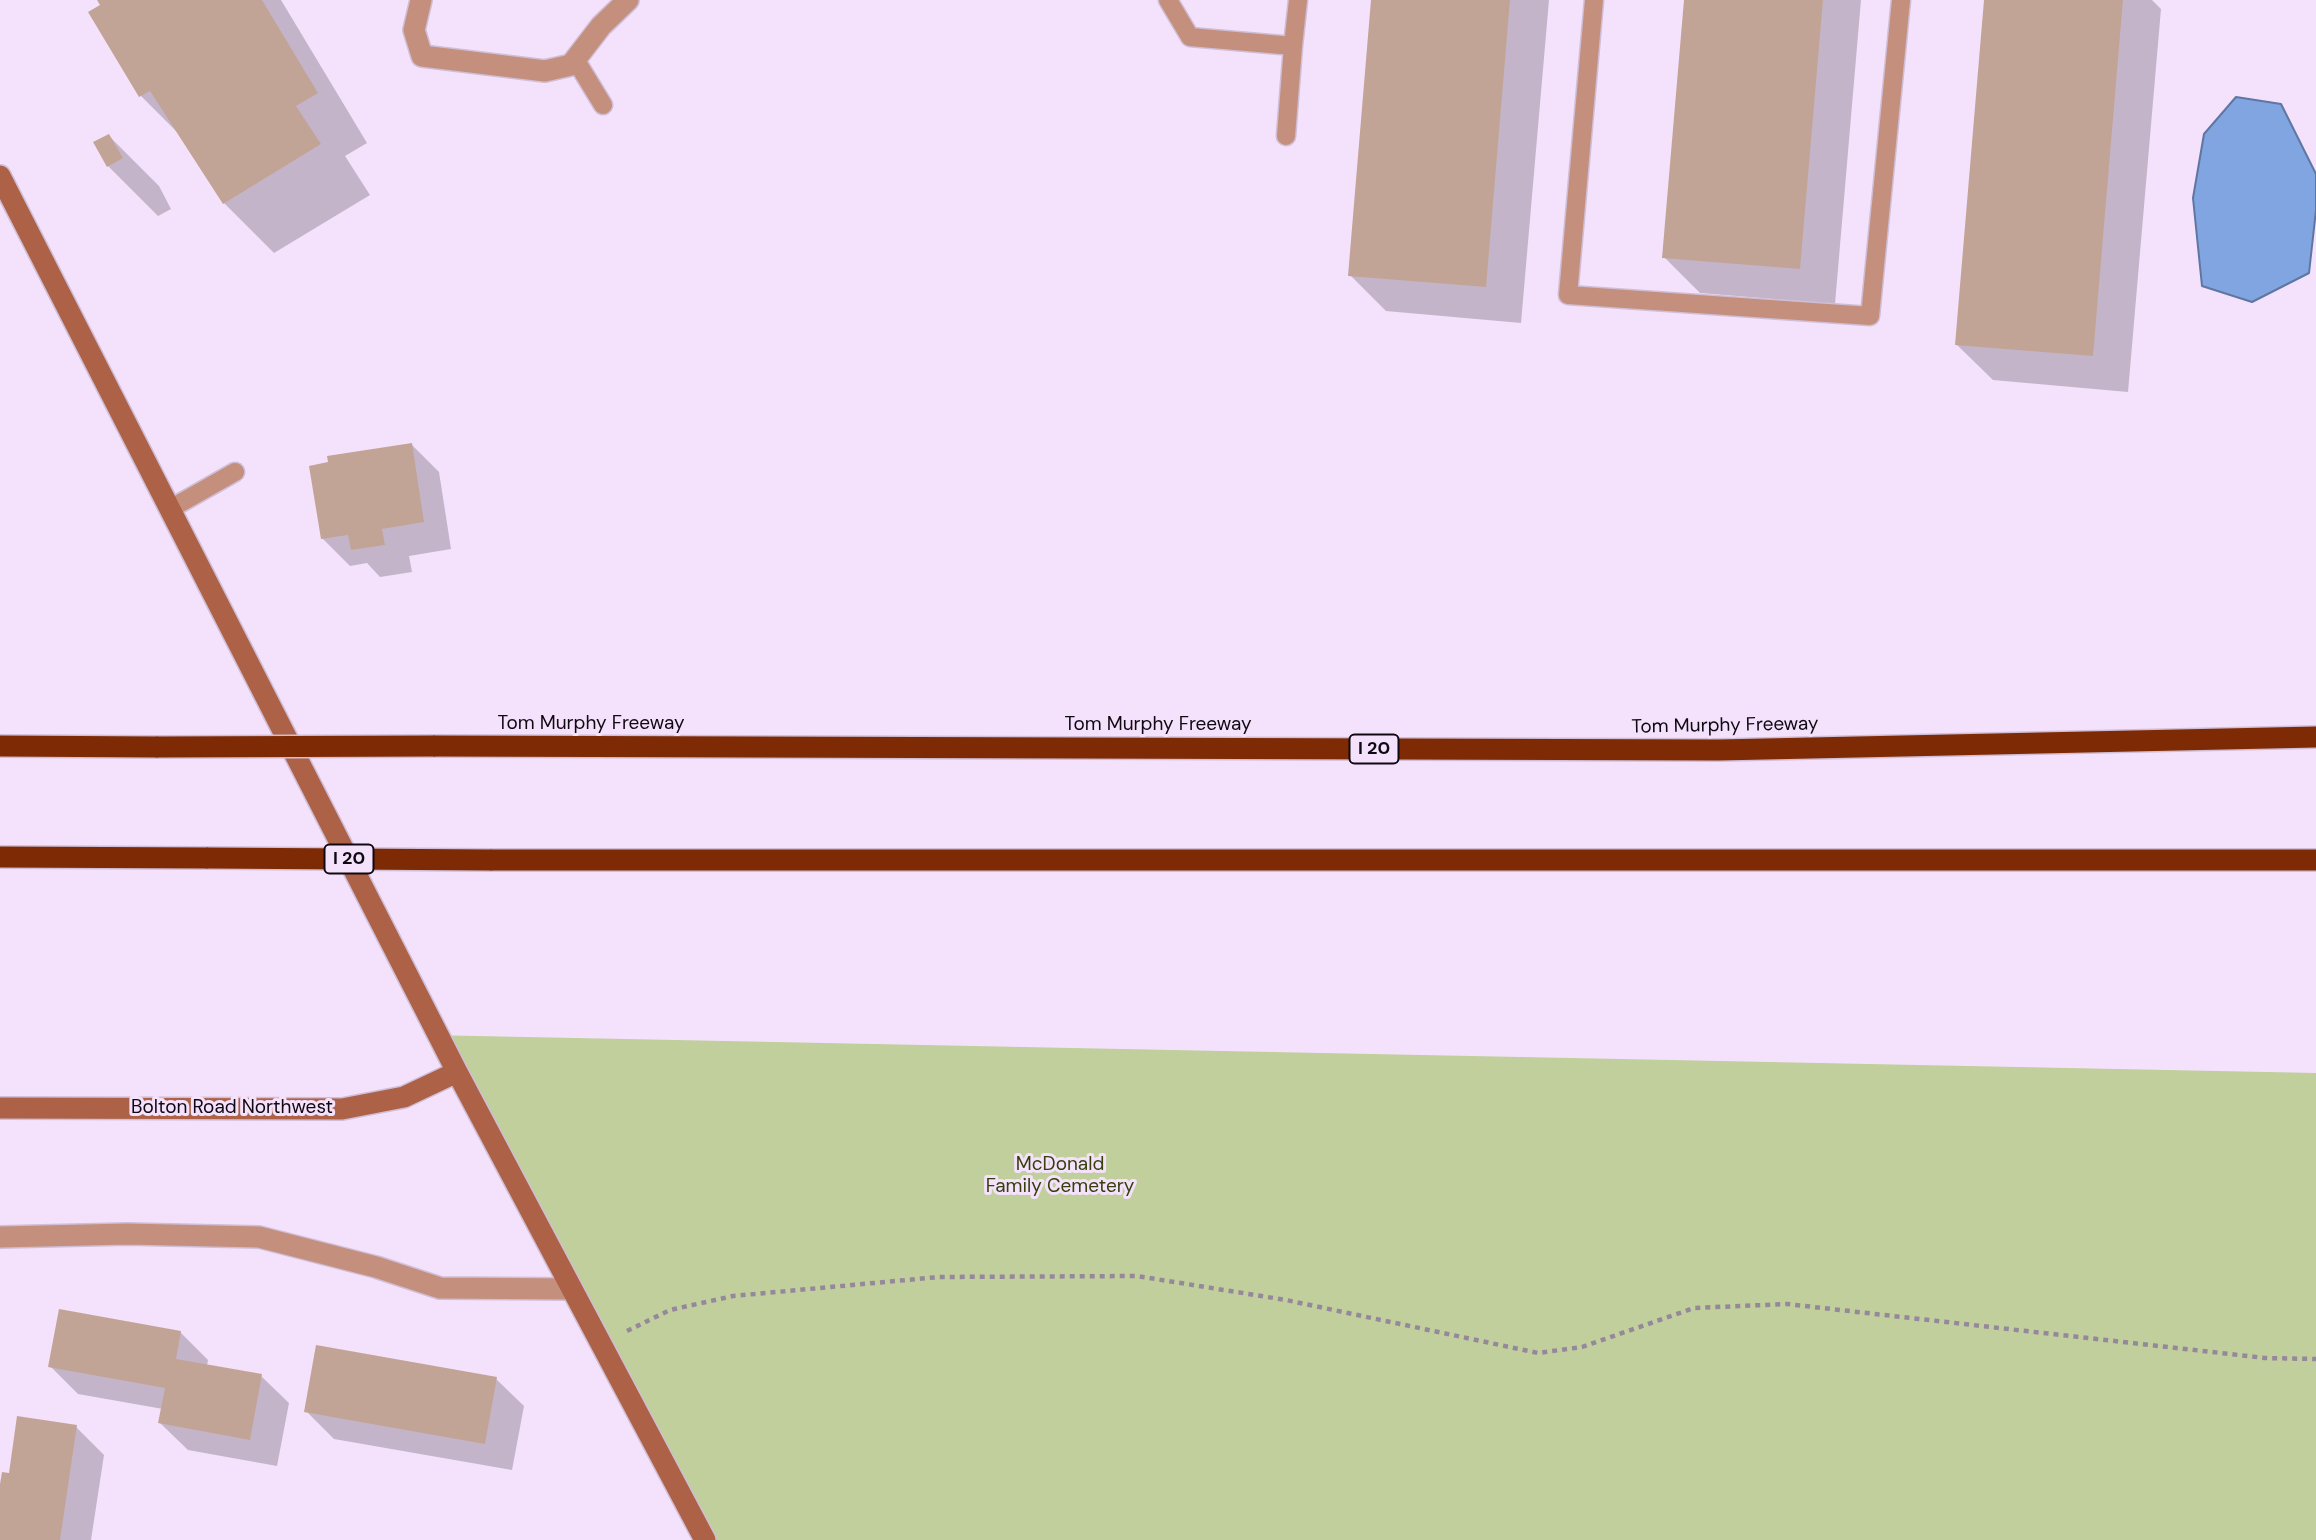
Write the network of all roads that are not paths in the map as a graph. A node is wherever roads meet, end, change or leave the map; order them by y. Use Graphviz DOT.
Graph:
graph roads {
  1 [pos="421,0"];
  2 [pos="628,0"];
  3 [pos="1168,0"];
  4 [pos="1298,0"];
  5 [pos="1594,0"];
  6 [pos="1901,0"];
  7 [pos="1293,46"];
  8 [pos="575,59"];
  9 [pos="603,105"];
  10 [pos="1286,136"];
  11 [pos="0,176"];
  12 [pos="235,471"];
  13 [pos="170,509"];
  14 [pos="2316,737"];
  15 [pos="0,746"];
  16 [pos="0,857"];
  17 [pos="2316,860"];
  18 [pos="457,1072"];
  19 [pos="0,1108"];
  20 [pos="0,1237"];
  21 [pos="571,1289"];
  22 [pos="705,1540"];
  1 -- 8 [label="street"];
  2 -- 8 [label="street"];
  3 -- 7 [label="lane"];
  4 -- 7 [label="lane"];
  5 -- 6 [label="lane"];
  7 -- 10 [label="lane"];
  8 -- 9 [label="lane"];
  11 -- 13 [label="main road"];
  12 -- 13 [label="lane"];
  13 -- 18 [label="main road"];
  14 -- 15 [label="highway, Tom Murphy Freeway / I 20, bridge"];
  16 -- 17 [label="highway, I 20, bridge"];
  18 -- 19 [label="main road, Bolton Road Northwest"];
  18 -- 21 [label="main road"];
  20 -- 21 [label="street"];
  21 -- 22 [label="main road"];
}
